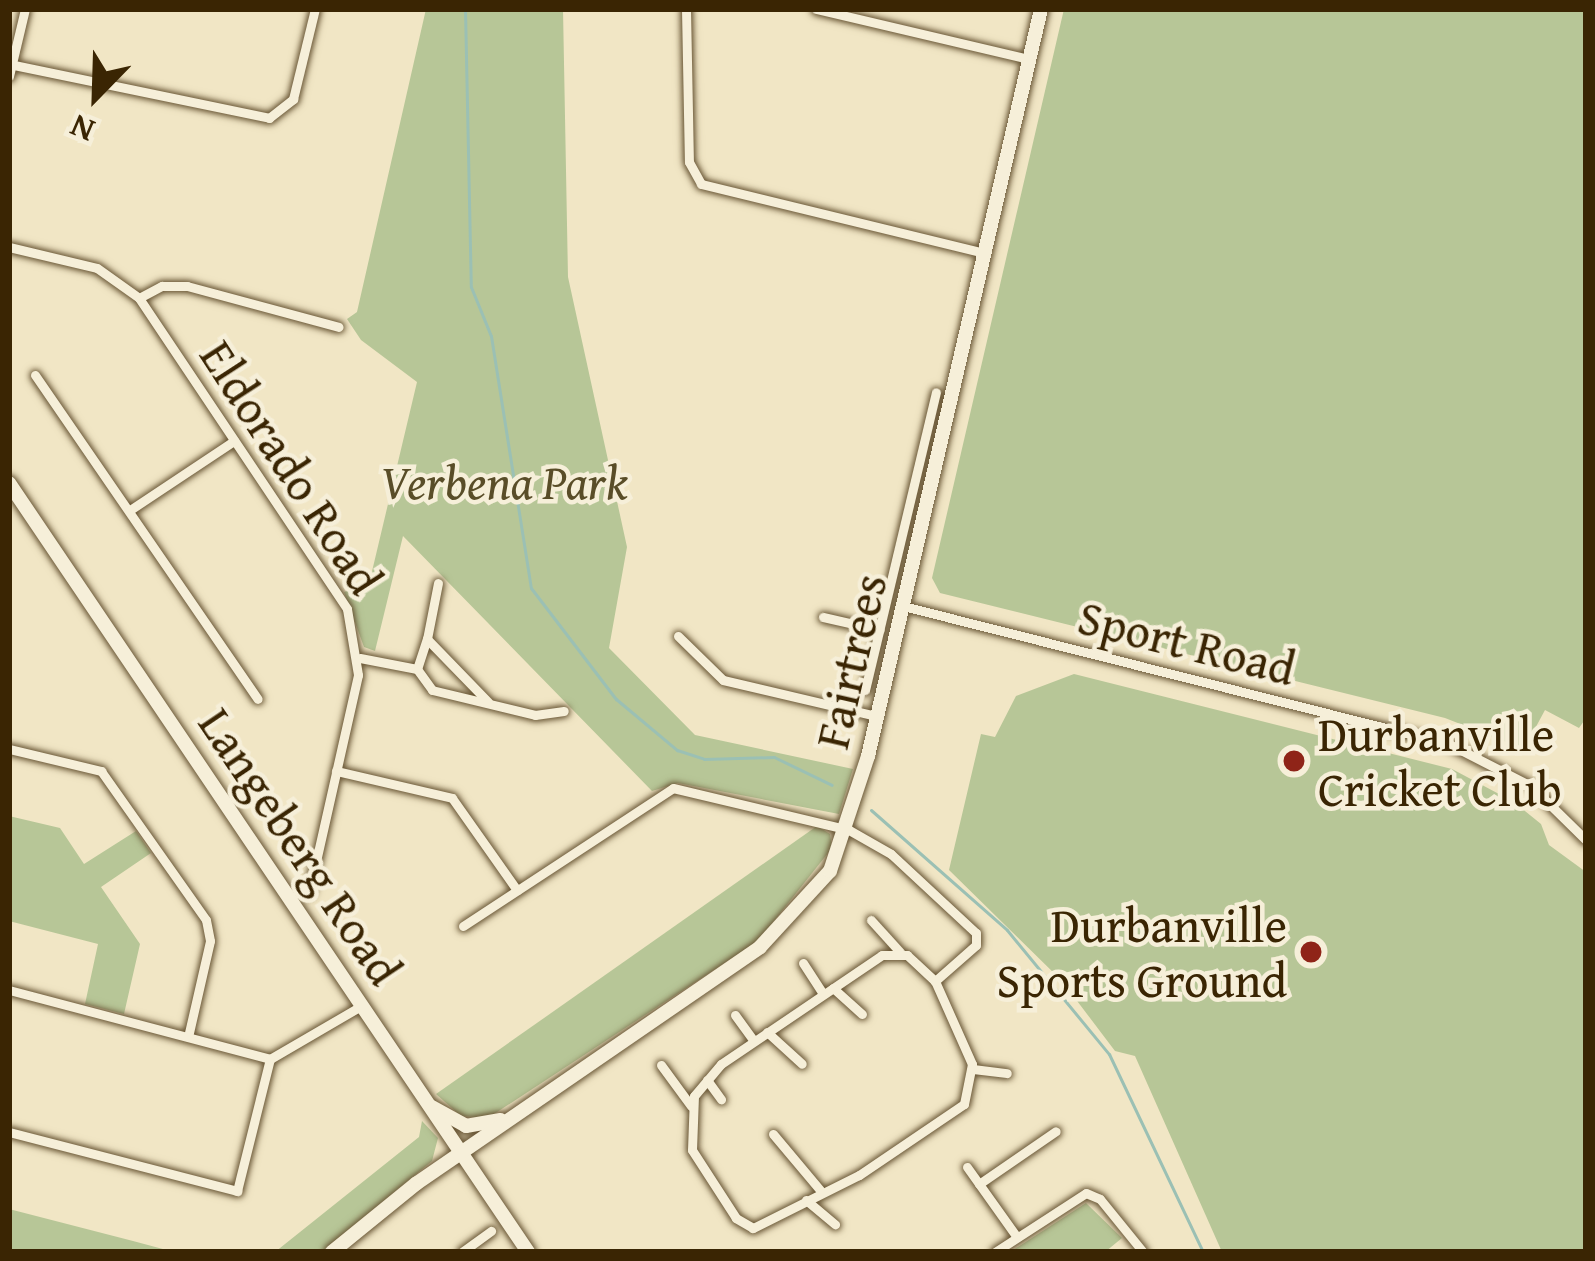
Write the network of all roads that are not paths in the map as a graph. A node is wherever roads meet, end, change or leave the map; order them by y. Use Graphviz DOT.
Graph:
graph roads {
  1 [pos="25,9"];
  2 [pos="315,9"];
  3 [pos="686,9"];
  4 [pos="816,9"];
  5 [pos="1041,9"];
  6 [pos="1030,59"];
  7 [pos="10,68"];
  8 [pos="9,247"];
  9 [pos="985,253"];
  10 [pos="139,298"];
  11 [pos="340,327"];
  12 [pos="35,375"];
  13 [pos="936,392"];
  14 [pos="234,441"];
  15 [pos="926,467"];
  16 [pos="9,483"];
  17 [pos="130,510"];
  18 [pos="438,583"];
  19 [pos="903,606"];
  20 [pos="824,617"];
  21 [pos="880,630"];
  22 [pos="677,636"];
  23 [pos="427,639"];
  24 [pos="360,658"];
  25 [pos="417,669"];
  26 [pos="866,690"];
  27 [pos="258,699"];
  28 [pos="489,703"];
  29 [pos="564,711"];
  30 [pos="877,716"];
  31 [pos="9,749"];
  32 [pos="336,771"];
  33 [pos="849,830"];
  34 [pos="1586,837"];
  35 [pos="517,890"];
  36 [pos="309,893"];
  37 [pos="871,920"];
  38 [pos="464,926"];
  39 [pos="900,952"];
  40 [pos="803,963"];
  41 [pos="935,981"];
  42 [pos="9,990"];
  43 [pos="828,991"];
  44 [pos="361,1006"];
  45 [pos="862,1014"];
  46 [pos="735,1015"];
  47 [pos="767,1032"];
  48 [pos="188,1036"];
  49 [pos="754,1041"];
  50 [pos="270,1059"];
  51 [pos="802,1064"];
  52 [pos="662,1065"];
  53 [pos="973,1069"];
  54 [pos="1007,1073"];
  55 [pos="707,1080"];
  56 [pos="721,1099"];
  57 [pos="428,1104"];
  58 [pos="691,1106"];
  59 [pos="513,1116"];
  60 [pos="1056,1131"];
  61 [pos="9,1132"];
  62 [pos="772,1134"];
  63 [pos="460,1154"];
  64 [pos="967,1167"];
  65 [pos="980,1184"];
  66 [pos="820,1190"];
  67 [pos="806,1200"];
  68 [pos="835,1224"];
  69 [pos="491,1231"];
  70 [pos="1017,1237"];
  71 [pos="332,1252"];
  72 [pos="462,1252"];
  73 [pos="529,1252"];
  74 [pos="995,1252"];
  75 [pos="1144,1252"];
  1 -- 7 [label="street"];
  2 -- 7 [label="street"];
  3 -- 9 [label="street"];
  4 -- 6 [label="street"];
  5 -- 6 [label="main road, Fairtrees"];
  6 -- 9 [label="main road, Fairtrees"];
  8 -- 10 [label="street, Eldorado Road"];
  9 -- 15 [label="main road, Fairtrees"];
  10 -- 11 [label="street"];
  10 -- 14 [label="street, Eldorado Road"];
  12 -- 17 [label="street"];
  13 -- 15 [label="street"];
  14 -- 17 [label="street"];
  14 -- 24 [label="street, Eldorado Road"];
  15 -- 19 [label="main road, Fairtrees"];
  15 -- 21 [label="street"];
  16 -- 44 [label="main road, Langeberg Road"];
  17 -- 27 [label="street"];
  18 -- 23 [label="street"];
  19 -- 30 [label="main road, Fairtrees"];
  19 -- 34 [label="street, Sport Road"];
  20 -- 21 [label="street"];
  21 -- 26 [label="street"];
  22 -- 30 [label="street"];
  23 -- 25 [label="street"];
  23 -- 28 [label="street"];
  24 -- 25 [label="street"];
  24 -- 32 [label="street, Eldorado Road"];
  25 -- 28 [label="street"];
  28 -- 29 [label="street"];
  30 -- 33 [label="main road, Fairtrees"];
  31 -- 48 [label="street"];
  32 -- 35 [label="street"];
  32 -- 36 [label="street, Eldorado Road"];
  33 -- 35 [label="street"];
  33 -- 41 [label="street"];
  33 -- 59 [label="main road, Fairtrees"];
  35 -- 38 [label="street"];
  37 -- 39 [label="street"];
  39 -- 41 [label="street"];
  39 -- 43 [label="street"];
  40 -- 43 [label="street"];
  41 -- 53 [label="street"];
  42 -- 48 [label="street"];
  43 -- 45 [label="street"];
  43 -- 47 [label="street"];
  44 -- 50 [label="street"];
  44 -- 57 [label="main road, Langeberg Road"];
  46 -- 49 [label="street"];
  47 -- 49 [label="street"];
  47 -- 51 [label="street"];
  48 -- 50 [label="street"];
  49 -- 55 [label="street"];
  50 -- 61 [label="street"];
  52 -- 58 [label="street"];
  53 -- 54 [label="street"];
  53 -- 66 [label="street"];
  55 -- 56 [label="street"];
  55 -- 58 [label="street"];
  57 -- 59 [label="main road"];
  57 -- 63 [label="main road, Langeberg Road"];
  58 -- 67 [label="street"];
  59 -- 63 [label="main road, Fairtrees"];
  60 -- 65 [label="street"];
  62 -- 66 [label="street"];
  63 -- 71 [label="main road, Fairtrees"];
  63 -- 73 [label="main road, Langeberg Road"];
  64 -- 65 [label="street"];
  65 -- 70 [label="street"];
  66 -- 67 [label="street"];
  67 -- 68 [label="street"];
  69 -- 72 [label="street"];
  70 -- 74 [label="street"];
  70 -- 75 [label="street"];
}
